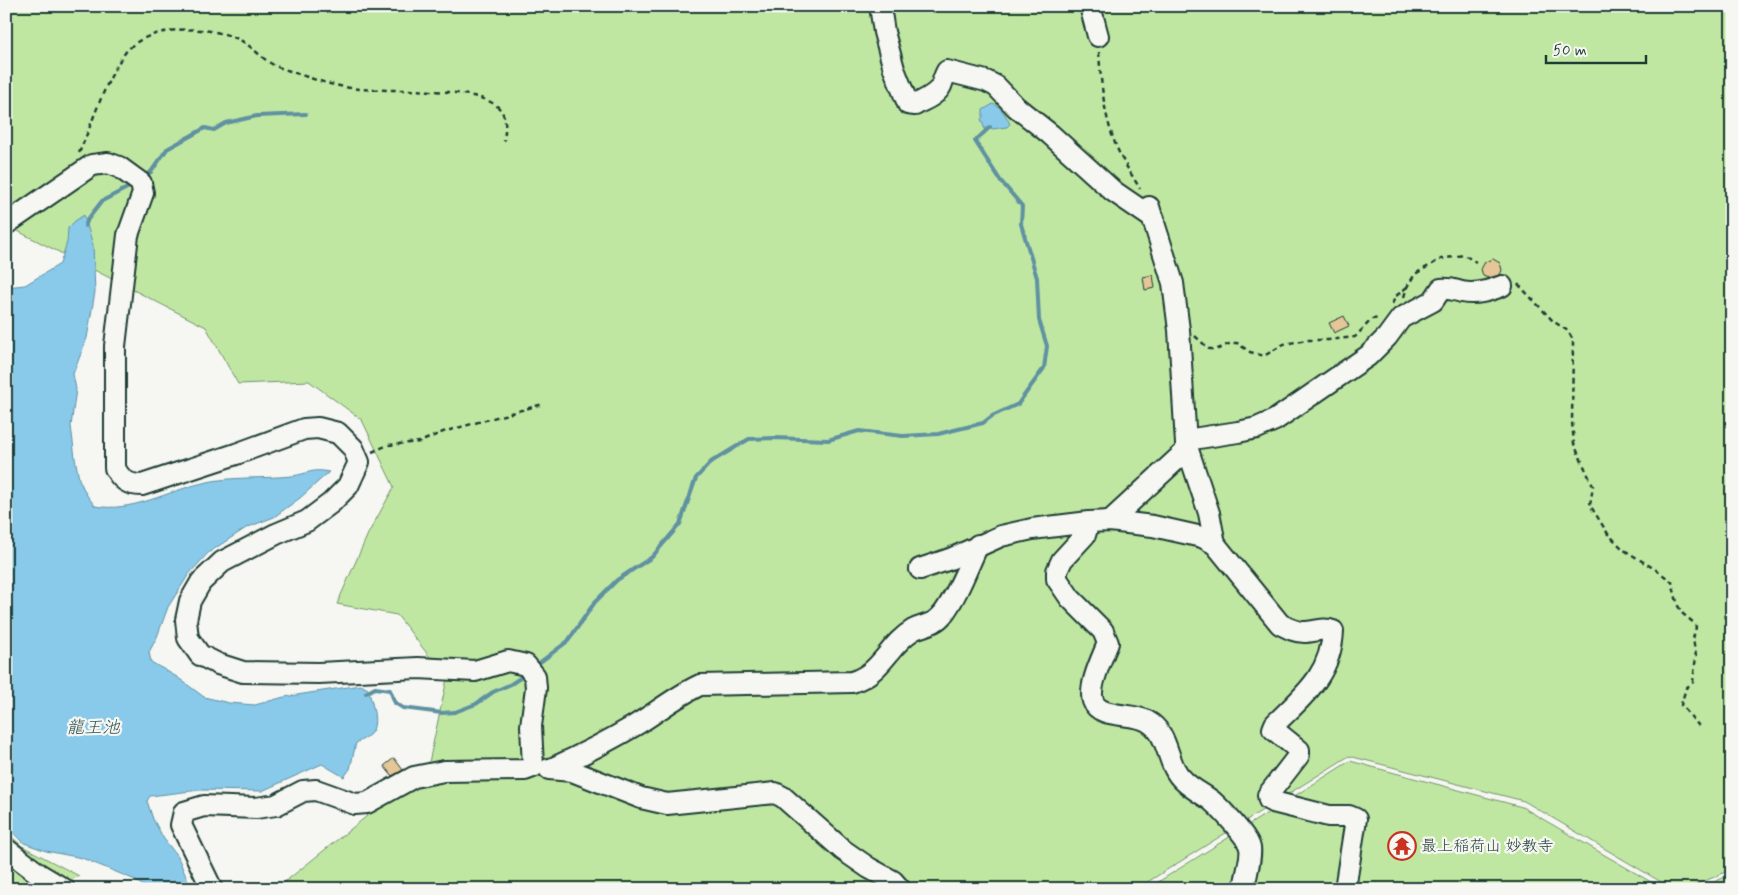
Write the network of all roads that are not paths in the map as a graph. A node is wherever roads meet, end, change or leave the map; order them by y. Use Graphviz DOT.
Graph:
graph roads {
  1 [pos="880,6"];
  2 [pos="1090,6"];
  3 [pos="1098,36"];
  4 [pos="6,224"];
  5 [pos="1502,286"];
  6 [pos="1187,445"];
  7 [pos="1110,521"];
  8 [pos="1089,522"];
  9 [pos="1215,544"];
  10 [pos="978,545"];
  11 [pos="920,569"];
  12 [pos="542,768"];
  13 [pos="6,849"];
  14 [pos="64,889"];
  15 [pos="212,889"];
  16 [pos="900,889"];
  17 [pos="1244,889"];
  18 [pos="1345,889"];
  1 -- 6 [label="street"];
  2 -- 3 [label="street"];
  4 -- 12 [label="street"];
  5 -- 6 [label="street"];
  6 -- 7 [label="street"];
  6 -- 9 [label="street"];
  7 -- 8 [label="street"];
  7 -- 9 [label="street"];
  8 -- 10 [label="street"];
  8 -- 17 [label="street"];
  9 -- 18 [label="street"];
  10 -- 11 [label="street"];
  10 -- 12 [label="street"];
  12 -- 15 [label="street"];
  12 -- 16 [label="street"];
  13 -- 14 [label="street"];
}
